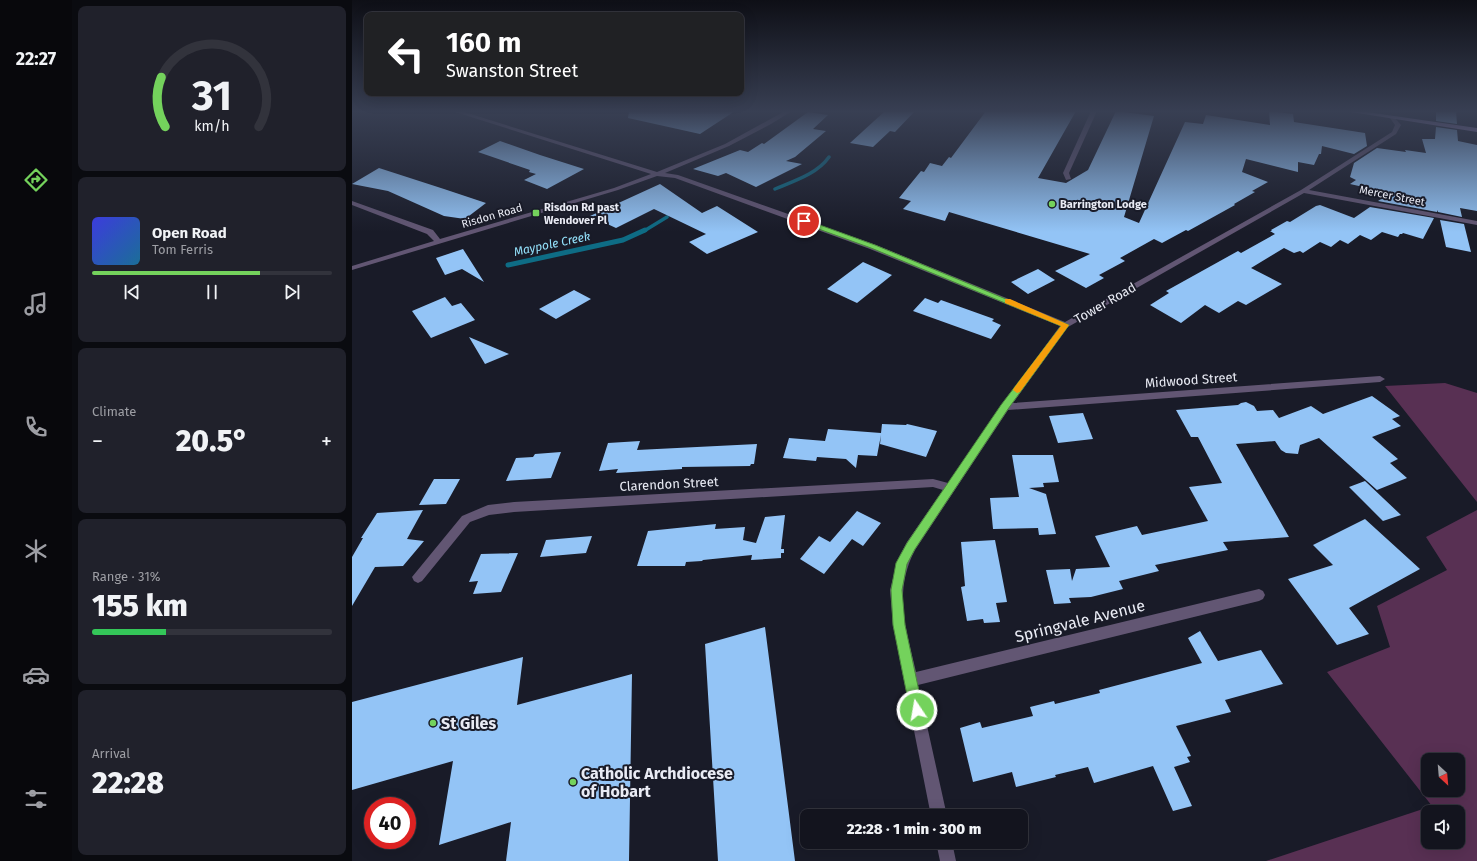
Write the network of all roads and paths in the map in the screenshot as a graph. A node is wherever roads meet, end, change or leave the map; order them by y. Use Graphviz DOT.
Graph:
graph roads {
  1 [pos="584,151"];
  2 [pos="709,151"];
  3 [pos="1076,151"];
  4 [pos="1365,151"];
  5 [pos="657,174"];
  6 [pos="1068,179"];
  7 [pos="1303,190"];
  8 [pos="352,203"];
  9 [pos="1477,223"];
  10 [pos="438,242"];
  11 [pos="352,268"];
  12 [pos="1065,325"];
  13 [pos="1380,379"];
  14 [pos="1005,407"];
  15 [pos="950,488"];
  16 [pos="418,577"];
  17 [pos="1259,596"];
  18 [pos="910,680"];
  19 [pos="938,809"];
  20 [pos="945,849"];
  21 [pos="948,861"];
  1 -- 5 [label="street"];
  2 -- 5 [label="street, Risdon Road"];
  3 -- 6 [label="street"];
  4 -- 7 [label="street, Tower Road"];
  5 -- 10 [label="street, Risdon Road"];
  5 -- 12 [label="street"];
  7 -- 9 [label="street, Mercer Street"];
  7 -- 12 [label="street, Tower Road"];
  8 -- 10 [label="street"];
  10 -- 11 [label="street, Risdon Road"];
  12 -- 14 [label="street, Tower Road"];
  13 -- 14 [label="street, Midwood Street"];
  14 -- 15 [label="street, Tower Road"];
  15 -- 16 [label="street, Clarendon Street"];
  15 -- 18 [label="street, Tower Road"];
  17 -- 18 [label="street, Springvale Avenue"];
  18 -- 19 [label="street, Tower Road"];
  20 -- 21 [label="street"];
}
